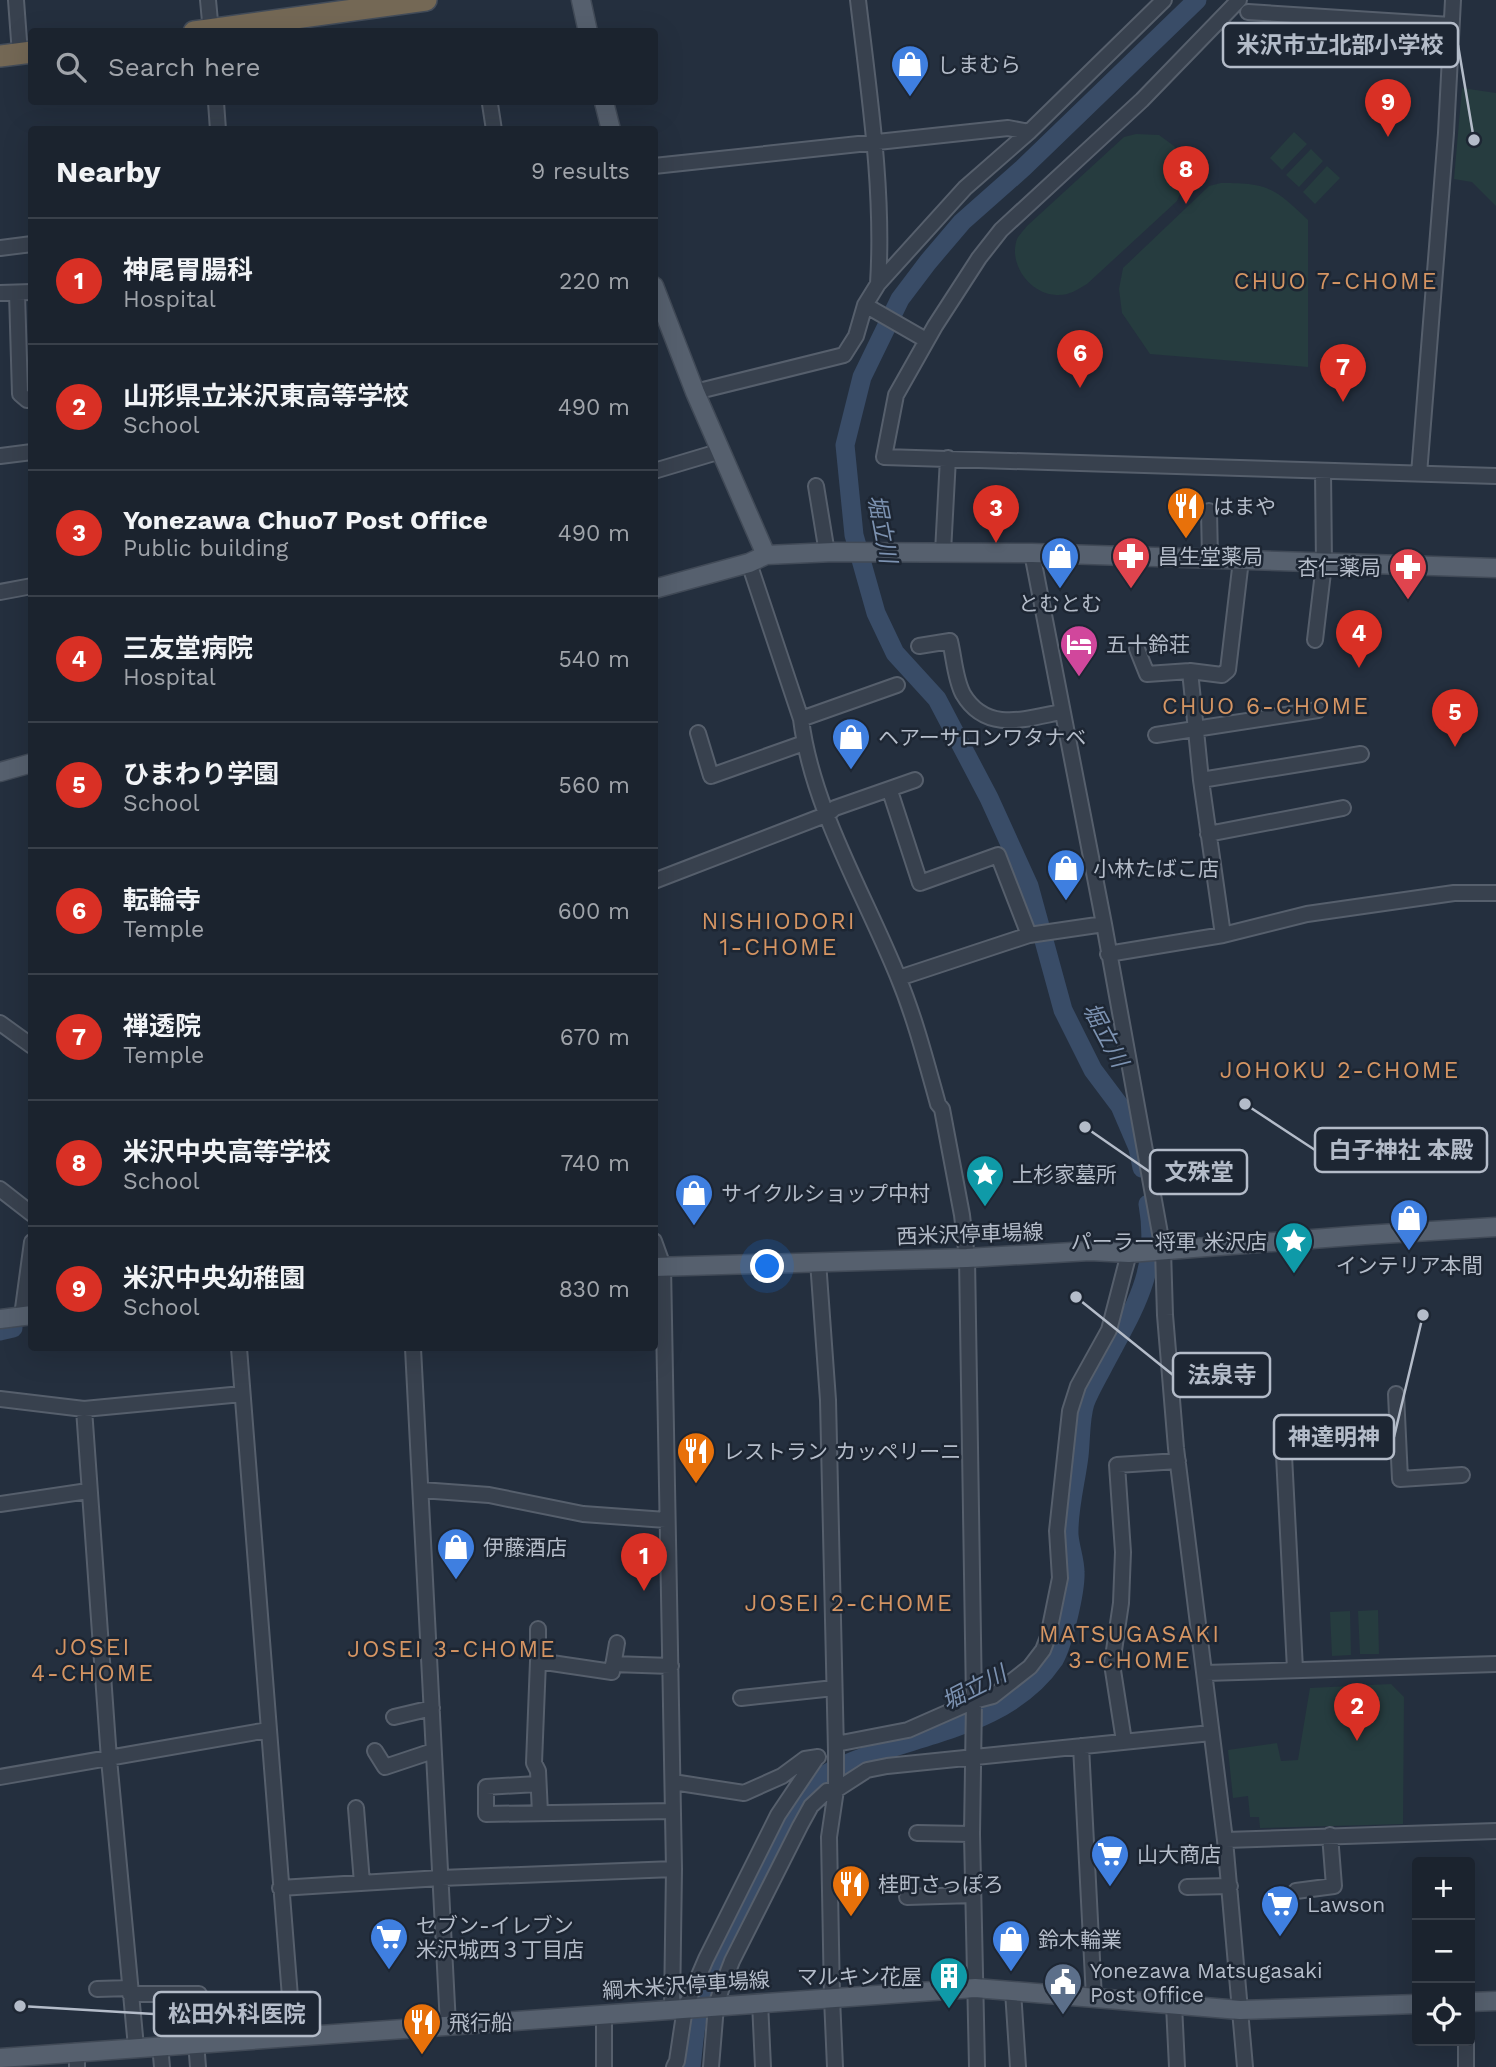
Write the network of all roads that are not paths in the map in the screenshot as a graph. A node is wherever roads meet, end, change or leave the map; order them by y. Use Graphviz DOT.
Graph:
graph roads {
  1 [pos="16,0"];
  2 [pos="208,0"];
  3 [pos="426,0"];
  4 [pos="581,0"];
  5 [pos="859,0"];
  6 [pos="1164,0"];
  7 [pos="1239,0"];
  8 [pos="1258,0"];
  9 [pos="1453,0"];
  10 [pos="1451,26"];
  11 [pos="205,28"];
  12 [pos="226,28"];
  13 [pos="587,28"];
  14 [pos="17,54"];
  15 [pos="216,105"];
  16 [pos="490,105"];
  17 [pos="605,105"];
  18 [pos="218,126"];
  19 [pos="493,126"];
  20 [pos="610,126"];
  21 [pos="1029,132"];
  22 [pos="874,144"];
  23 [pos="658,166"];
  24 [pos="28,244"];
  25 [pos="0,248"];
  26 [pos="878,284"];
  27 [pos="24,292"];
  28 [pos="0,293"];
  29 [pos="658,300"];
  30 [pos="868,307"];
  31 [pos="920,336"];
  32 [pos="695,392"];
  33 [pos="28,400"];
  34 [pos="721,451"];
  35 [pos="28,452"];
  36 [pos="0,456"];
  37 [pos="948,458"];
  38 [pos="658,470"];
  39 [pos="1323,471"];
  40 [pos="1419,474"];
  41 [pos="1496,475"];
  42 [pos="816,486"];
  43 [pos="1209,511"];
  44 [pos="830,552"];
  45 [pos="943,552"];
  46 [pos="1032,553"];
  47 [pos="766,555"];
  48 [pos="1210,559"];
  49 [pos="1241,560"];
  50 [pos="749,563"];
  51 [pos="1324,564"];
  52 [pos="1496,568"];
  53 [pos="28,587"];
  54 [pos="658,588"];
  55 [pos="0,592"];
  56 [pos="1315,640"];
  57 [pos="919,646"];
  58 [pos="1137,649"];
  59 [pos="1190,671"];
  60 [pos="897,685"];
  61 [pos="1318,710"];
  62 [pos="1061,712"];
  63 [pos="801,719"];
  64 [pos="1195,729"];
  65 [pos="698,733"];
  66 [pos="1156,735"];
  67 [pos="804,743"];
  68 [pos="1361,754"];
  69 [pos="28,764"];
  70 [pos="0,772"];
  71 [pos="915,780"];
  72 [pos="1201,780"];
  73 [pos="890,791"];
  74 [pos="1343,808"];
  75 [pos="828,814"];
  76 [pos="1208,834"];
  77 [pos="658,879"];
  78 [pos="1496,894"];
  79 [pos="1104,925"];
  80 [pos="1029,935"];
  81 [pos="1223,935"];
  82 [pos="1108,954"];
  83 [pos="899,978"];
  84 [pos="0,1023"];
  85 [pos="28,1043"];
  86 [pos="0,1189"];
  87 [pos="28,1211"];
  88 [pos="1496,1227"];
  89 [pos="1161,1251"];
  90 [pos="1129,1253"];
  91 [pos="967,1258"];
  92 [pos="818,1261"];
  93 [pos="659,1267"];
  94 [pos="27,1316"];
  95 [pos="0,1319"];
  96 [pos="239,1351"];
  97 [pos="413,1351"];
  98 [pos="242,1394"];
  99 [pos="1396,1394"];
  100 [pos="0,1399"];
  101 [pos="84,1409"];
  102 [pos="1283,1436"];
  103 [pos="1178,1461"];
  104 [pos="1462,1475"];
  105 [pos="421,1490"];
  106 [pos="88,1491"];
  107 [pos="0,1504"];
  108 [pos="666,1520"];
  109 [pos="538,1629"];
  110 [pos="617,1643"];
  111 [pos="538,1661"];
  112 [pos="613,1664"];
  113 [pos="1496,1664"];
  114 [pos="671,1666"];
  115 [pos="1295,1669"];
  116 [pos="1205,1673"];
  117 [pos="834,1688"];
  118 [pos="741,1698"];
  119 [pos="974,1705"];
  120 [pos="432,1708"];
  121 [pos="394,1717"];
  122 [pos="268,1730"];
  123 [pos="1211,1733"];
  124 [pos="1124,1741"];
  125 [pos="1081,1746"];
  126 [pos="375,1751"];
  127 [pos="433,1751"];
  128 [pos="836,1751"];
  129 [pos="817,1757"];
  130 [pos="974,1757"];
  131 [pos="109,1759"];
  132 [pos="0,1777"];
  133 [pos="673,1782"];
  134 [pos="537,1784"];
  135 [pos="835,1788"];
  136 [pos="356,1808"];
  137 [pos="673,1811"];
  138 [pos="540,1813"];
  139 [pos="1496,1831"];
  140 [pos="917,1833"];
  141 [pos="972,1834"];
  142 [pos="1330,1835"];
  143 [pos="1224,1840"];
  144 [pos="674,1869"];
  145 [pos="441,1878"];
  146 [pos="362,1883"];
  147 [pos="1230,1886"];
  148 [pos="1187,1887"];
  149 [pos="280,1888"];
  150 [pos="1296,1891"];
  151 [pos="974,1895"];
  152 [pos="908,1897"];
  153 [pos="975,1988"];
  154 [pos="97,1989"];
  155 [pos="130,1991"];
  156 [pos="1013,1991"];
  157 [pos="200,1994"];
  158 [pos="831,1998"];
  159 [pos="1094,1998"];
  160 [pos="1496,2001"];
  161 [pos="760,2002"];
  162 [pos="1475,2002"];
  163 [pos="1412,2004"];
  164 [pos="1174,2005"];
  165 [pos="714,2006"];
  166 [pos="682,2008"];
  167 [pos="1240,2010"];
  168 [pos="604,2014"];
  169 [pos="448,2025"];
  170 [pos="293,2035"];
  171 [pos="196,2042"];
  172 [pos="160,2045"];
  173 [pos="1466,2046"];
  174 [pos="136,2047"];
  175 [pos="0,2058"];
  176 [pos="77,2059"];
  177 [pos="162,2067"];
  178 [pos="198,2067"];
  179 [pos="604,2067"];
  180 [pos="674,2067"];
  181 [pos="711,2067"];
  182 [pos="762,2067"];
  183 [pos="835,2067"];
  184 [pos="977,2067"];
  185 [pos="1018,2067"];
  186 [pos="1177,2067"];
  187 [pos="1245,2067"];
  188 [pos="1466,2067"];
  1 -- 14 [label="street"];
  2 -- 11 [label="street"];
  3 -- 12 [label="highway"];
  4 -- 13 [label="main road"];
  5 -- 22 [label="street"];
  6 -- 21 [label="street"];
  7 -- 31 [label="street"];
  8 -- 10 [label="street"];
  9 -- 10 [label="street"];
  10 -- 40 [label="street"];
  15 -- 18 [label="street"];
  16 -- 19 [label="street"];
  17 -- 20 [label="main road"];
  21 -- 22 [label="street"];
  21 -- 26 [label="street"];
  22 -- 23 [label="street"];
  22 -- 26 [label="street"];
  24 -- 25 [label="street"];
  26 -- 30 [label="street"];
  27 -- 28 [label="street"];
  27 -- 33 [label="street"];
  29 -- 32 [label="main road"];
  30 -- 31 [label="street"];
  30 -- 32 [label="street"];
  31 -- 37 [label="street"];
  32 -- 34 [label="main road"];
  34 -- 38 [label="street"];
  34 -- 47 [label="main road"];
  35 -- 36 [label="street"];
  37 -- 39 [label="street"];
  37 -- 45 [label="street"];
  39 -- 40 [label="street"];
  39 -- 51 [label="street"];
  40 -- 41 [label="street"];
  42 -- 44 [label="street"];
  43 -- 48 [label="street"];
  44 -- 45 [label="main road"];
  44 -- 47 [label="main road"];
  45 -- 46 [label="main road"];
  46 -- 48 [label="main road"];
  46 -- 62 [label="street"];
  47 -- 50 [label="main road"];
  48 -- 49 [label="main road"];
  49 -- 51 [label="main road"];
  49 -- 59 [label="street"];
  50 -- 54 [label="main road"];
  50 -- 63 [label="street"];
  51 -- 52 [label="main road"];
  51 -- 56 [label="street"];
  53 -- 55 [label="street"];
  57 -- 62 [label="street"];
  58 -- 59 [label="street"];
  59 -- 64 [label="street"];
  60 -- 63 [label="street"];
  61 -- 64 [label="street"];
  62 -- 79 [label="street"];
  63 -- 67 [label="street"];
  64 -- 66 [label="street"];
  64 -- 72 [label="street"];
  65 -- 67 [label="street"];
  67 -- 75 [label="street"];
  68 -- 72 [label="street"];
  69 -- 70 [label="main road"];
  71 -- 73 [label="street"];
  72 -- 76 [label="street"];
  73 -- 75 [label="street"];
  73 -- 80 [label="street"];
  74 -- 76 [label="street"];
  75 -- 77 [label="street"];
  75 -- 83 [label="street"];
  76 -- 81 [label="street"];
  78 -- 81 [label="street"];
  79 -- 80 [label="street"];
  79 -- 82 [label="street"];
  80 -- 83 [label="street"];
  81 -- 82 [label="street"];
  82 -- 89 [label="street"];
  83 -- 91 [label="street"];
  84 -- 85 [label="street"];
  86 -- 87 [label="street"];
  88 -- 89 [label="main road, 西米沢停車場線"];
  89 -- 90 [label="main road, 西米沢停車場線"];
  89 -- 103 [label="street"];
  90 -- 91 [label="main road, 西米沢停車場線"];
  90 -- 119 [label="street"];
  91 -- 92 [label="main road, 西米沢停車場線"];
  91 -- 119 [label="street"];
  92 -- 93 [label="main road, 西米沢停車場線"];
  92 -- 117 [label="street"];
  93 -- 108 [label="street"];
  94 -- 95 [label="main road"];
  96 -- 98 [label="street"];
  97 -- 105 [label="street"];
  98 -- 101 [label="street"];
  98 -- 122 [label="street"];
  99 -- 104 [label="street"];
  100 -- 101 [label="street"];
  101 -- 106 [label="street"];
  102 -- 115 [label="street"];
  103 -- 116 [label="street"];
  103 -- 124 [label="street"];
  105 -- 108 [label="street"];
  105 -- 120 [label="street"];
  106 -- 107 [label="street"];
  106 -- 131 [label="street"];
  108 -- 114 [label="street"];
  109 -- 111 [label="street"];
  110 -- 112 [label="street"];
  111 -- 112 [label="street"];
  111 -- 134 [label="street"];
  112 -- 114 [label="street"];
  113 -- 115 [label="street"];
  114 -- 133 [label="street"];
  115 -- 116 [label="street"];
  116 -- 123 [label="street"];
  117 -- 118 [label="street"];
  117 -- 128 [label="street"];
  119 -- 128 [label="street"];
  119 -- 130 [label="street"];
  120 -- 121 [label="street"];
  120 -- 127 [label="street"];
  122 -- 131 [label="street"];
  122 -- 149 [label="street"];
  123 -- 124 [label="street"];
  123 -- 143 [label="street"];
  124 -- 125 [label="street"];
  125 -- 130 [label="street"];
  125 -- 159 [label="street"];
  126 -- 127 [label="street"];
  127 -- 145 [label="street"];
  128 -- 129 [label="street"];
  128 -- 135 [label="street"];
  129 -- 133 [label="street"];
  129 -- 166 [label="street"];
  130 -- 135 [label="street"];
  130 -- 141 [label="street"];
  131 -- 132 [label="street"];
  131 -- 155 [label="street"];
  133 -- 137 [label="street"];
  134 -- 138 [label="street"];
  134 -- 138 [label="street"];
  135 -- 158 [label="street"];
  135 -- 165 [label="street"];
  136 -- 146 [label="street"];
  137 -- 138 [label="street"];
  137 -- 144 [label="street"];
  139 -- 142 [label="street"];
  140 -- 141 [label="street"];
  141 -- 151 [label="street"];
  142 -- 143 [label="street"];
  142 -- 150 [label="street"];
  143 -- 147 [label="street"];
  144 -- 145 [label="street"];
  144 -- 166 [label="street"];
  145 -- 146 [label="street"];
  145 -- 169 [label="street"];
  146 -- 149 [label="street"];
  147 -- 148 [label="street"];
  147 -- 167 [label="street"];
  149 -- 170 [label="street"];
  151 -- 152 [label="street"];
  151 -- 153 [label="street"];
  153 -- 156 [label="main road, 綱木米沢停車場線"];
  153 -- 158 [label="main road, 綱木米沢停車場線"];
  153 -- 184 [label="street"];
  154 -- 155 [label="street"];
  155 -- 157 [label="street"];
  155 -- 174 [label="street"];
  156 -- 159 [label="main road, 綱木米沢停車場線"];
  156 -- 185 [label="street"];
  158 -- 161 [label="main road, 綱木米沢停車場線"];
  158 -- 183 [label="street"];
  159 -- 164 [label="main road, 綱木米沢停車場線"];
  160 -- 162 [label="main road"];
  161 -- 165 [label="main road, 綱木米沢停車場線"];
  161 -- 182 [label="street"];
  163 -- 167 [label="main road, 綱木米沢停車場線"];
  164 -- 167 [label="main road, 綱木米沢停車場線"];
  164 -- 186 [label="street"];
  165 -- 166 [label="main road, 綱木米沢停車場線"];
  165 -- 181 [label="street"];
  166 -- 168 [label="main road, 綱木米沢停車場線"];
  166 -- 180 [label="street"];
  167 -- 187 [label="street"];
  168 -- 169 [label="main road, 綱木米沢停車場線"];
  168 -- 179 [label="street"];
  169 -- 170 [label="main road, 綱木米沢停車場線"];
  170 -- 171 [label="main road, 綱木米沢停車場線"];
  171 -- 172 [label="main road, 綱木米沢停車場線"];
  171 -- 178 [label="street"];
  172 -- 174 [label="main road, 綱木米沢停車場線"];
  172 -- 177 [label="street"];
  173 -- 188 [label="street"];
  174 -- 176 [label="main road, 綱木米沢停車場線"];
  175 -- 176 [label="main road, 綱木米沢停車場線"];
}
